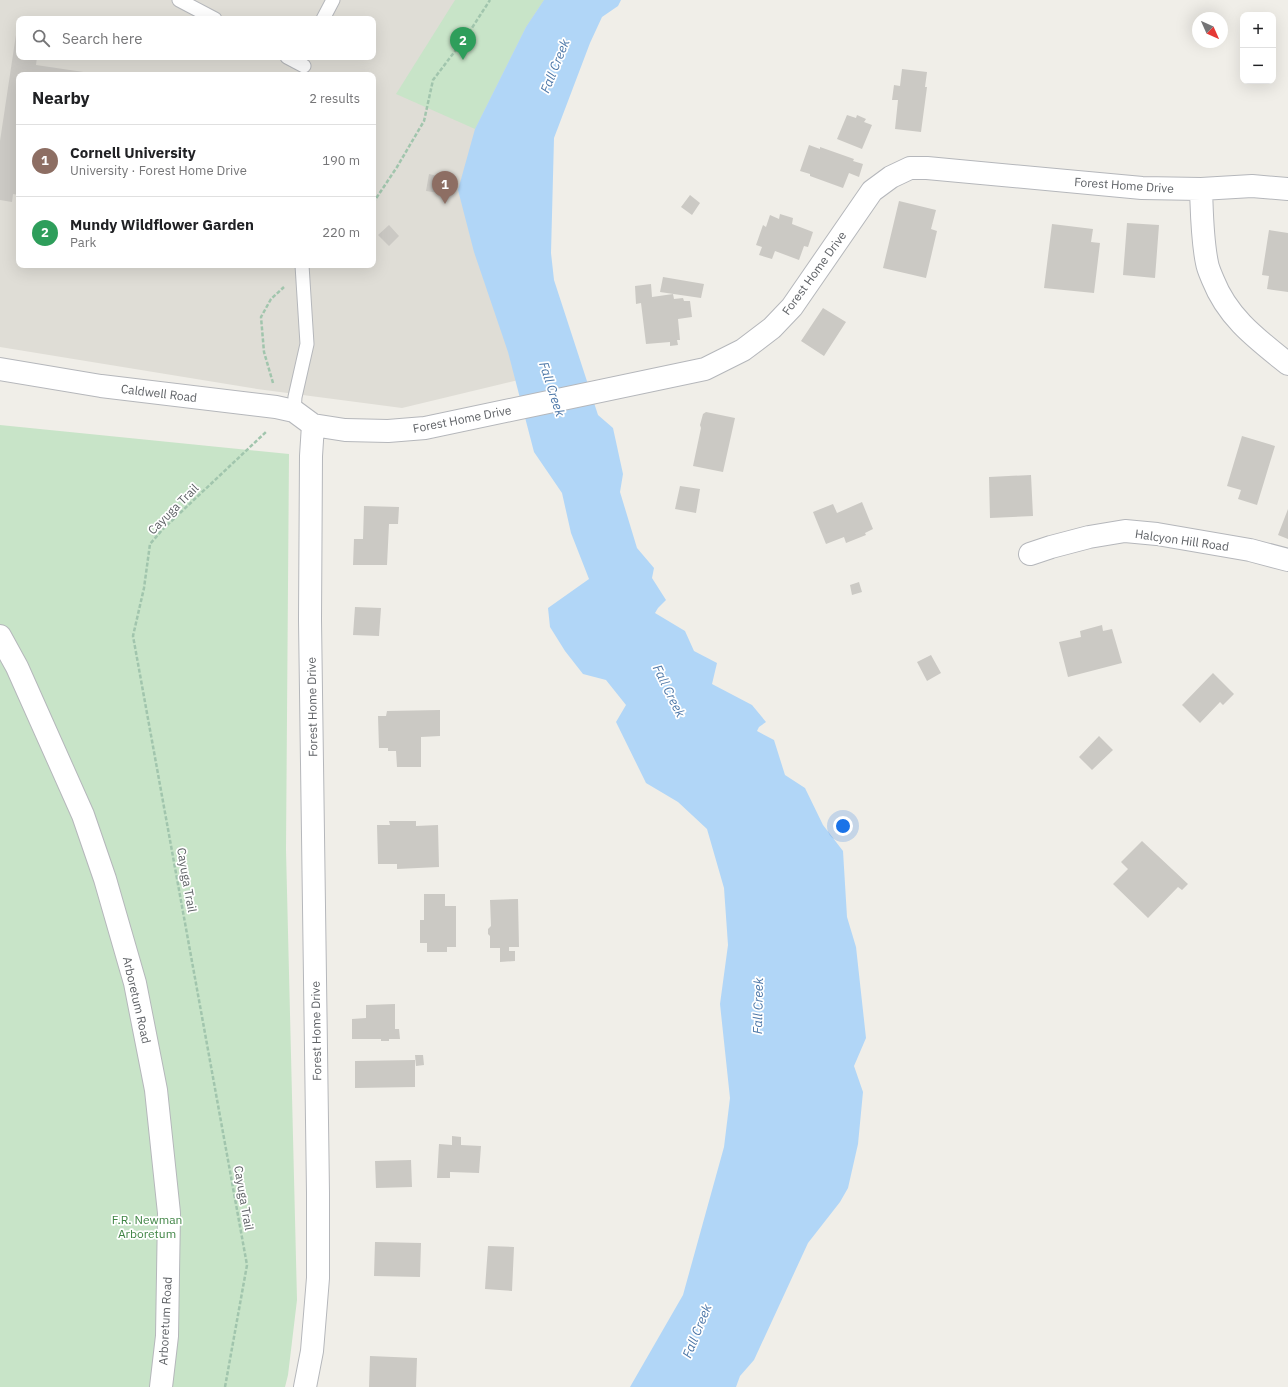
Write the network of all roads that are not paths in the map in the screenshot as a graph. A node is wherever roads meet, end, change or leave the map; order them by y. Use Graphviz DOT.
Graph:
graph roads {
  1 [pos="179,0"];
  2 [pos="333,0"];
  3 [pos="209,16"];
  4 [pos="325,16"];
  5 [pos="293,60"];
  6 [pos="305,66"];
  7 [pos="1201,189"];
  8 [pos="1288,189"];
  9 [pos="302,268"];
  10 [pos="1288,364"];
  11 [pos="0,369"];
  12 [pos="294,411"];
  13 [pos="313,425"];
  14 [pos="1030,554"];
  15 [pos="1288,560"];
  16 [pos="0,636"];
  17 [pos="160,1387"];
  18 [pos="305,1387"];
  1 -- 3 [label="lane"];
  2 -- 4 [label="lane"];
  5 -- 6 [label="lane"];
  7 -- 8 [label="street, Forest Home Drive"];
  7 -- 10 [label="street"];
  7 -- 13 [label="street, Forest Home Drive"];
  9 -- 12 [label="lane"];
  11 -- 12 [label="street, Caldwell Road"];
  12 -- 13 [label="street, Caldwell Road"];
  13 -- 18 [label="street, Forest Home Drive"];
  14 -- 15 [label="street, Halcyon Hill Road"];
  16 -- 17 [label="street, Arboretum Road"];
}
